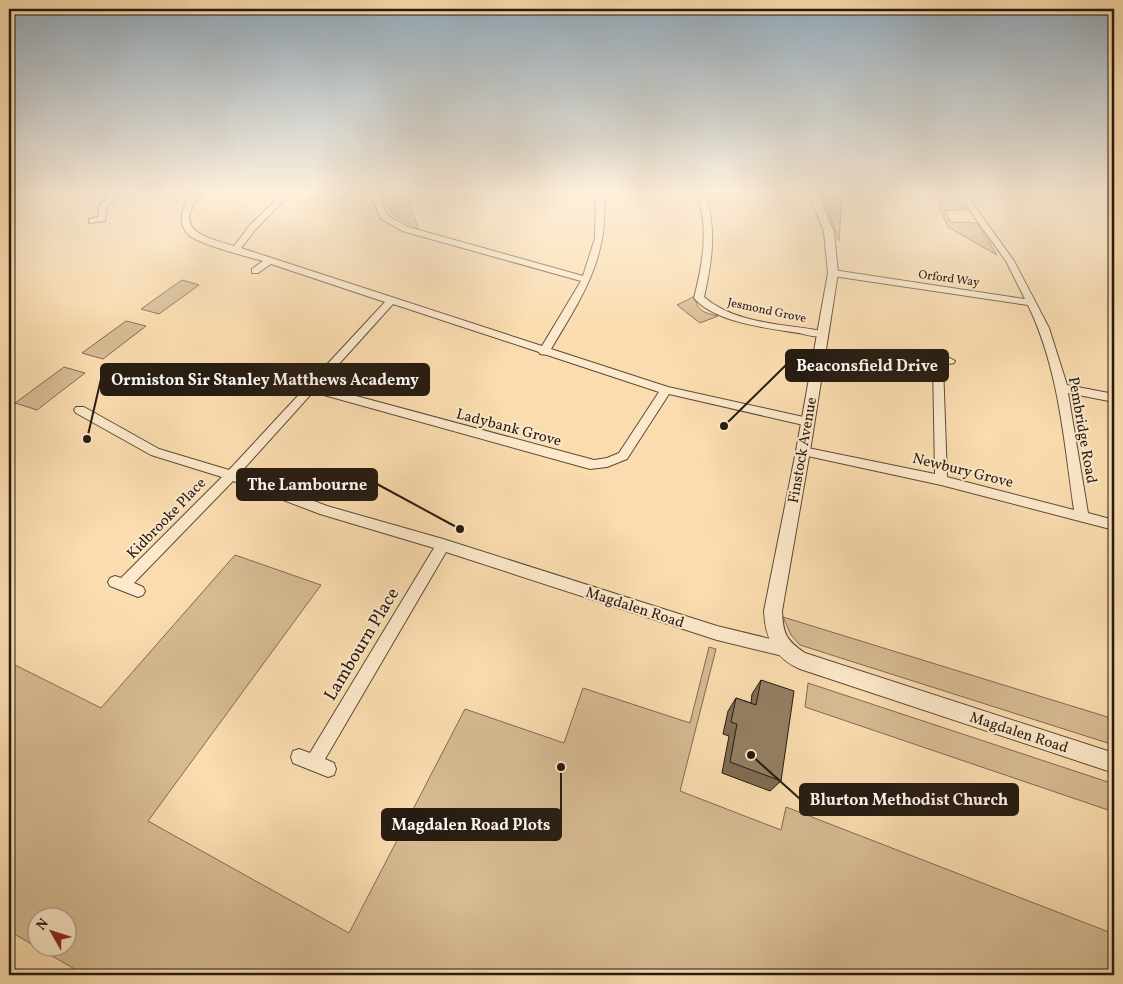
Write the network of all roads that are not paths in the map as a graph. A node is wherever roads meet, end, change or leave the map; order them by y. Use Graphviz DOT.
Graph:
graph roads {
  1 [pos="203,240"];
  2 [pos="243,240"];
  3 [pos="444,240"];
  4 [pos="599,240"];
  5 [pos="708,240"];
  6 [pos="831,240"];
  7 [pos="996,240"];
  8 [pos="235,250"];
  9 [pos="269,261"];
  10 [pos="255,271"];
  11 [pos="833,273"];
  12 [pos="586,280"];
  13 [pos="392,300"];
  14 [pos="1031,302"];
  15 [pos="822,334"];
  16 [pos="544,352"];
  17 [pos="926,356"];
  18 [pos="950,361"];
  19 [pos="938,363"];
  20 [pos="311,388"];
  21 [pos="1062,388"];
  22 [pos="666,390"];
  23 [pos="1114,398"];
  24 [pos="80,410"];
  25 [pos="808,422"];
  26 [pos="803,451"];
  27 [pos="232,475"];
  28 [pos="941,480"];
  29 [pos="1082,517"];
  30 [pos="1114,525"];
  31 [pos="443,545"];
  32 [pos="138,591"];
  33 [pos="783,649"];
  34 [pos="314,763"];
  35 [pos="1114,763"];
  1 -- 8 [label="street"];
  2 -- 8 [label="street"];
  3 -- 12 [label="street"];
  4 -- 12 [label="street"];
  5 -- 15 [label="street, Jesmond Grove"];
  6 -- 11 [label="street, Finstock Avenue"];
  7 -- 14 [label="street, Pembridge Road"];
  8 -- 9 [label="street"];
  9 -- 10 [label="street"];
  9 -- 13 [label="street"];
  11 -- 14 [label="street, Orford Way"];
  11 -- 15 [label="street, Finstock Avenue"];
  12 -- 16 [label="street"];
  13 -- 16 [label="street"];
  13 -- 20 [label="street, Kidbrooke Place"];
  14 -- 21 [label="street, Pembridge Road"];
  15 -- 25 [label="street, Finstock Avenue"];
  16 -- 22 [label="street"];
  17 -- 19 [label="street"];
  18 -- 19 [label="street"];
  19 -- 28 [label="street"];
  20 -- 22 [label="street, Ladybank Grove"];
  20 -- 27 [label="street, Kidbrooke Place"];
  21 -- 23 [label="street"];
  21 -- 29 [label="street, Pembridge Road"];
  22 -- 25 [label="street"];
  24 -- 27 [label="street, Magdalen Road"];
  25 -- 26 [label="street, Finstock Avenue"];
  26 -- 28 [label="street, Newbury Grove"];
  26 -- 33 [label="street, Finstock Avenue"];
  27 -- 31 [label="street, Magdalen Road"];
  27 -- 32 [label="street, Kidbrooke Place"];
  28 -- 29 [label="street, Newbury Grove"];
  29 -- 30 [label="street, Newbury Grove"];
  31 -- 33 [label="street, Magdalen Road"];
  31 -- 34 [label="street, Lambourn Place"];
  33 -- 35 [label="street, Magdalen Road"];
}
